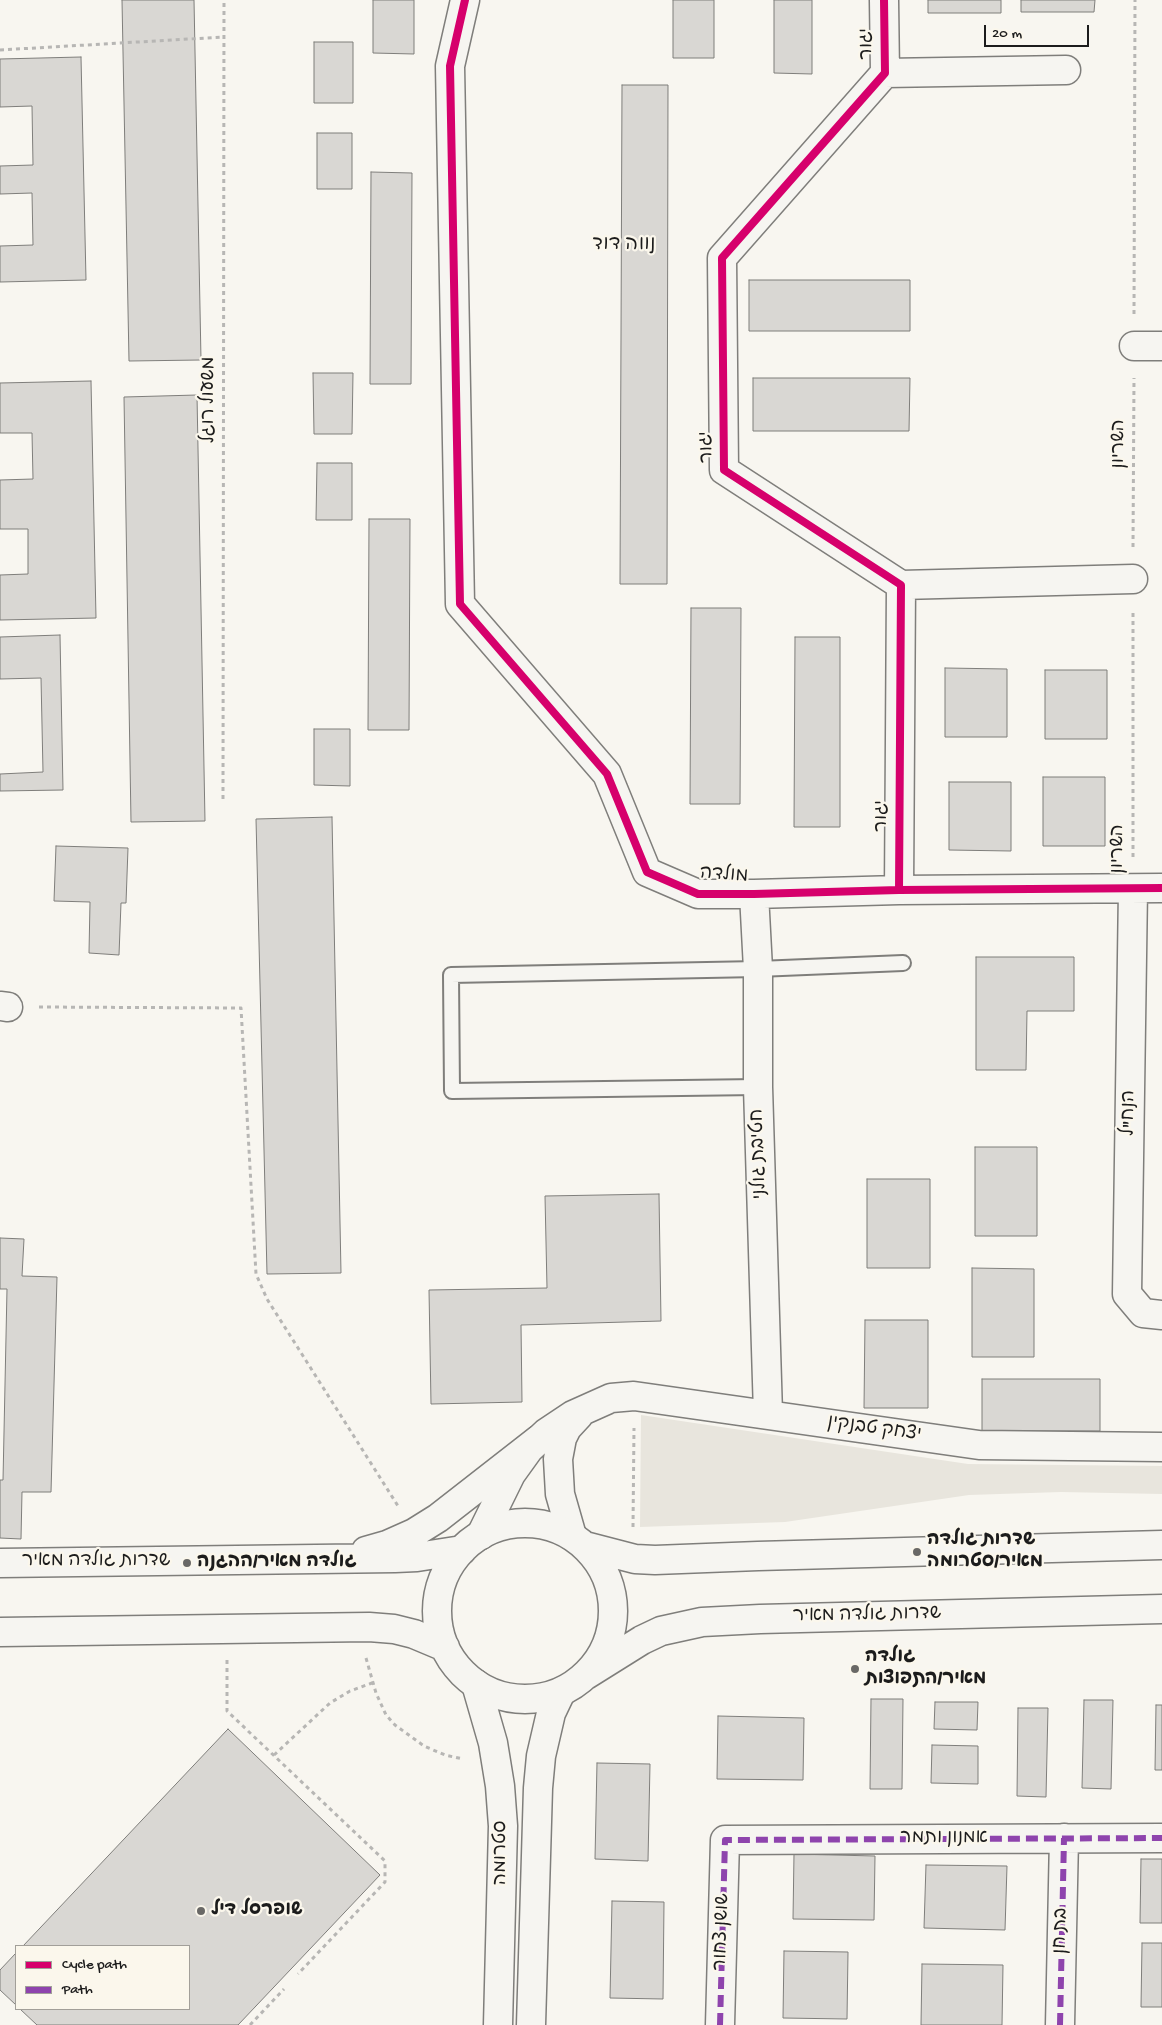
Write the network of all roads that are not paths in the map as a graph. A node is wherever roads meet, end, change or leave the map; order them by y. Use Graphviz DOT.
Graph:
graph roads {
  1 [pos="465,0"];
  2 [pos="884,0"];
  3 [pos="1066,70"];
  4 [pos="885,73"];
  5 [pos="1134,346"];
  6 [pos="1162,346"];
  7 [pos="1133,579"];
  8 [pos="901,585"];
  9 [pos="1162,888"];
  10 [pos="1133,889"];
  11 [pos="899,890"];
  12 [pos="754,894"];
  13 [pos="903,963"];
  14 [pos="758,969"];
  15 [pos="758,1086"];
  16 [pos="1162,1315"];
  17 [pos="590,1406"];
  18 [pos="768,1414"];
  19 [pos="538,1440"];
  20 [pos="1162,1447"];
  21 [pos="578,1541"];
  22 [pos="471,1543"];
  23 [pos="1162,1545"];
  24 [pos="328,1560"];
  25 [pos="0,1563"];
  26 [pos="1162,1609"];
  27 [pos="0,1632"];
  28 [pos="445,1647"];
  29 [pos="586,1675"];
  30 [pos="476,1684"];
  31 [pos="561,1692"];
  32 [pos="1064,1838"];
  33 [pos="1162,1838"];
  34 [pos="726,1840"];
  35 [pos="498,2025"];
  36 [pos="531,2025"];
  37 [pos="720,2025"];
  38 [pos="1060,2025"];
  1 -- 12 [label="street, מולדה"];
  2 -- 4 [label="street, יגור"];
  3 -- 4 [label="street"];
  4 -- 8 [label="street, יגור"];
  5 -- 6 [label="street"];
  7 -- 8 [label="street"];
  8 -- 11 [label="street, יגור"];
  9 -- 10 [label="street, מולדה"];
  10 -- 11 [label="street, מולדה"];
  10 -- 16 [label="street, הנח\"ל"];
  11 -- 12 [label="street, מולדה"];
  12 -- 14 [label="street, חטיבת גולני"];
  13 -- 14 [label="lane"];
  14 -- 15 [label="street, חטיבת גולני"];
  14 -- 15 [label="lane"];
  15 -- 18 [label="street, חטיבת גולני"];
  17 -- 18 [label="street, יצחק טבנקין"];
  17 -- 19 [label="street, יצחק טבנקין"];
  17 -- 21 [label="street, יצחק טבנקין"];
  18 -- 20 [label="street, יצחק טבנקין"];
  19 -- 22 [label="street, יצחק טבנקין"];
  19 -- 24 [label="street"];
  21 -- 22 [label="street"];
  21 -- 23 [label="street"];
  21 -- 29 [label="street"];
  22 -- 24 [label="street, שדרות גולדה מאיר"];
  22 -- 28 [label="street"];
  24 -- 25 [label="street, שדרות גולדה מאיר"];
  26 -- 29 [label="street, שדרות גולדה מאיר"];
  27 -- 28 [label="street"];
  28 -- 30 [label="street"];
  29 -- 31 [label="street"];
  30 -- 31 [label="street"];
  30 -- 35 [label="street, סטרומה"];
  31 -- 36 [label="street, סטרומה"];
  32 -- 33 [label="street, אמנון ותמר"];
  32 -- 34 [label="street, אמנון ותמר"];
  32 -- 38 [label="street, בת חן"];
  34 -- 37 [label="street, שושן צחור"];
}
